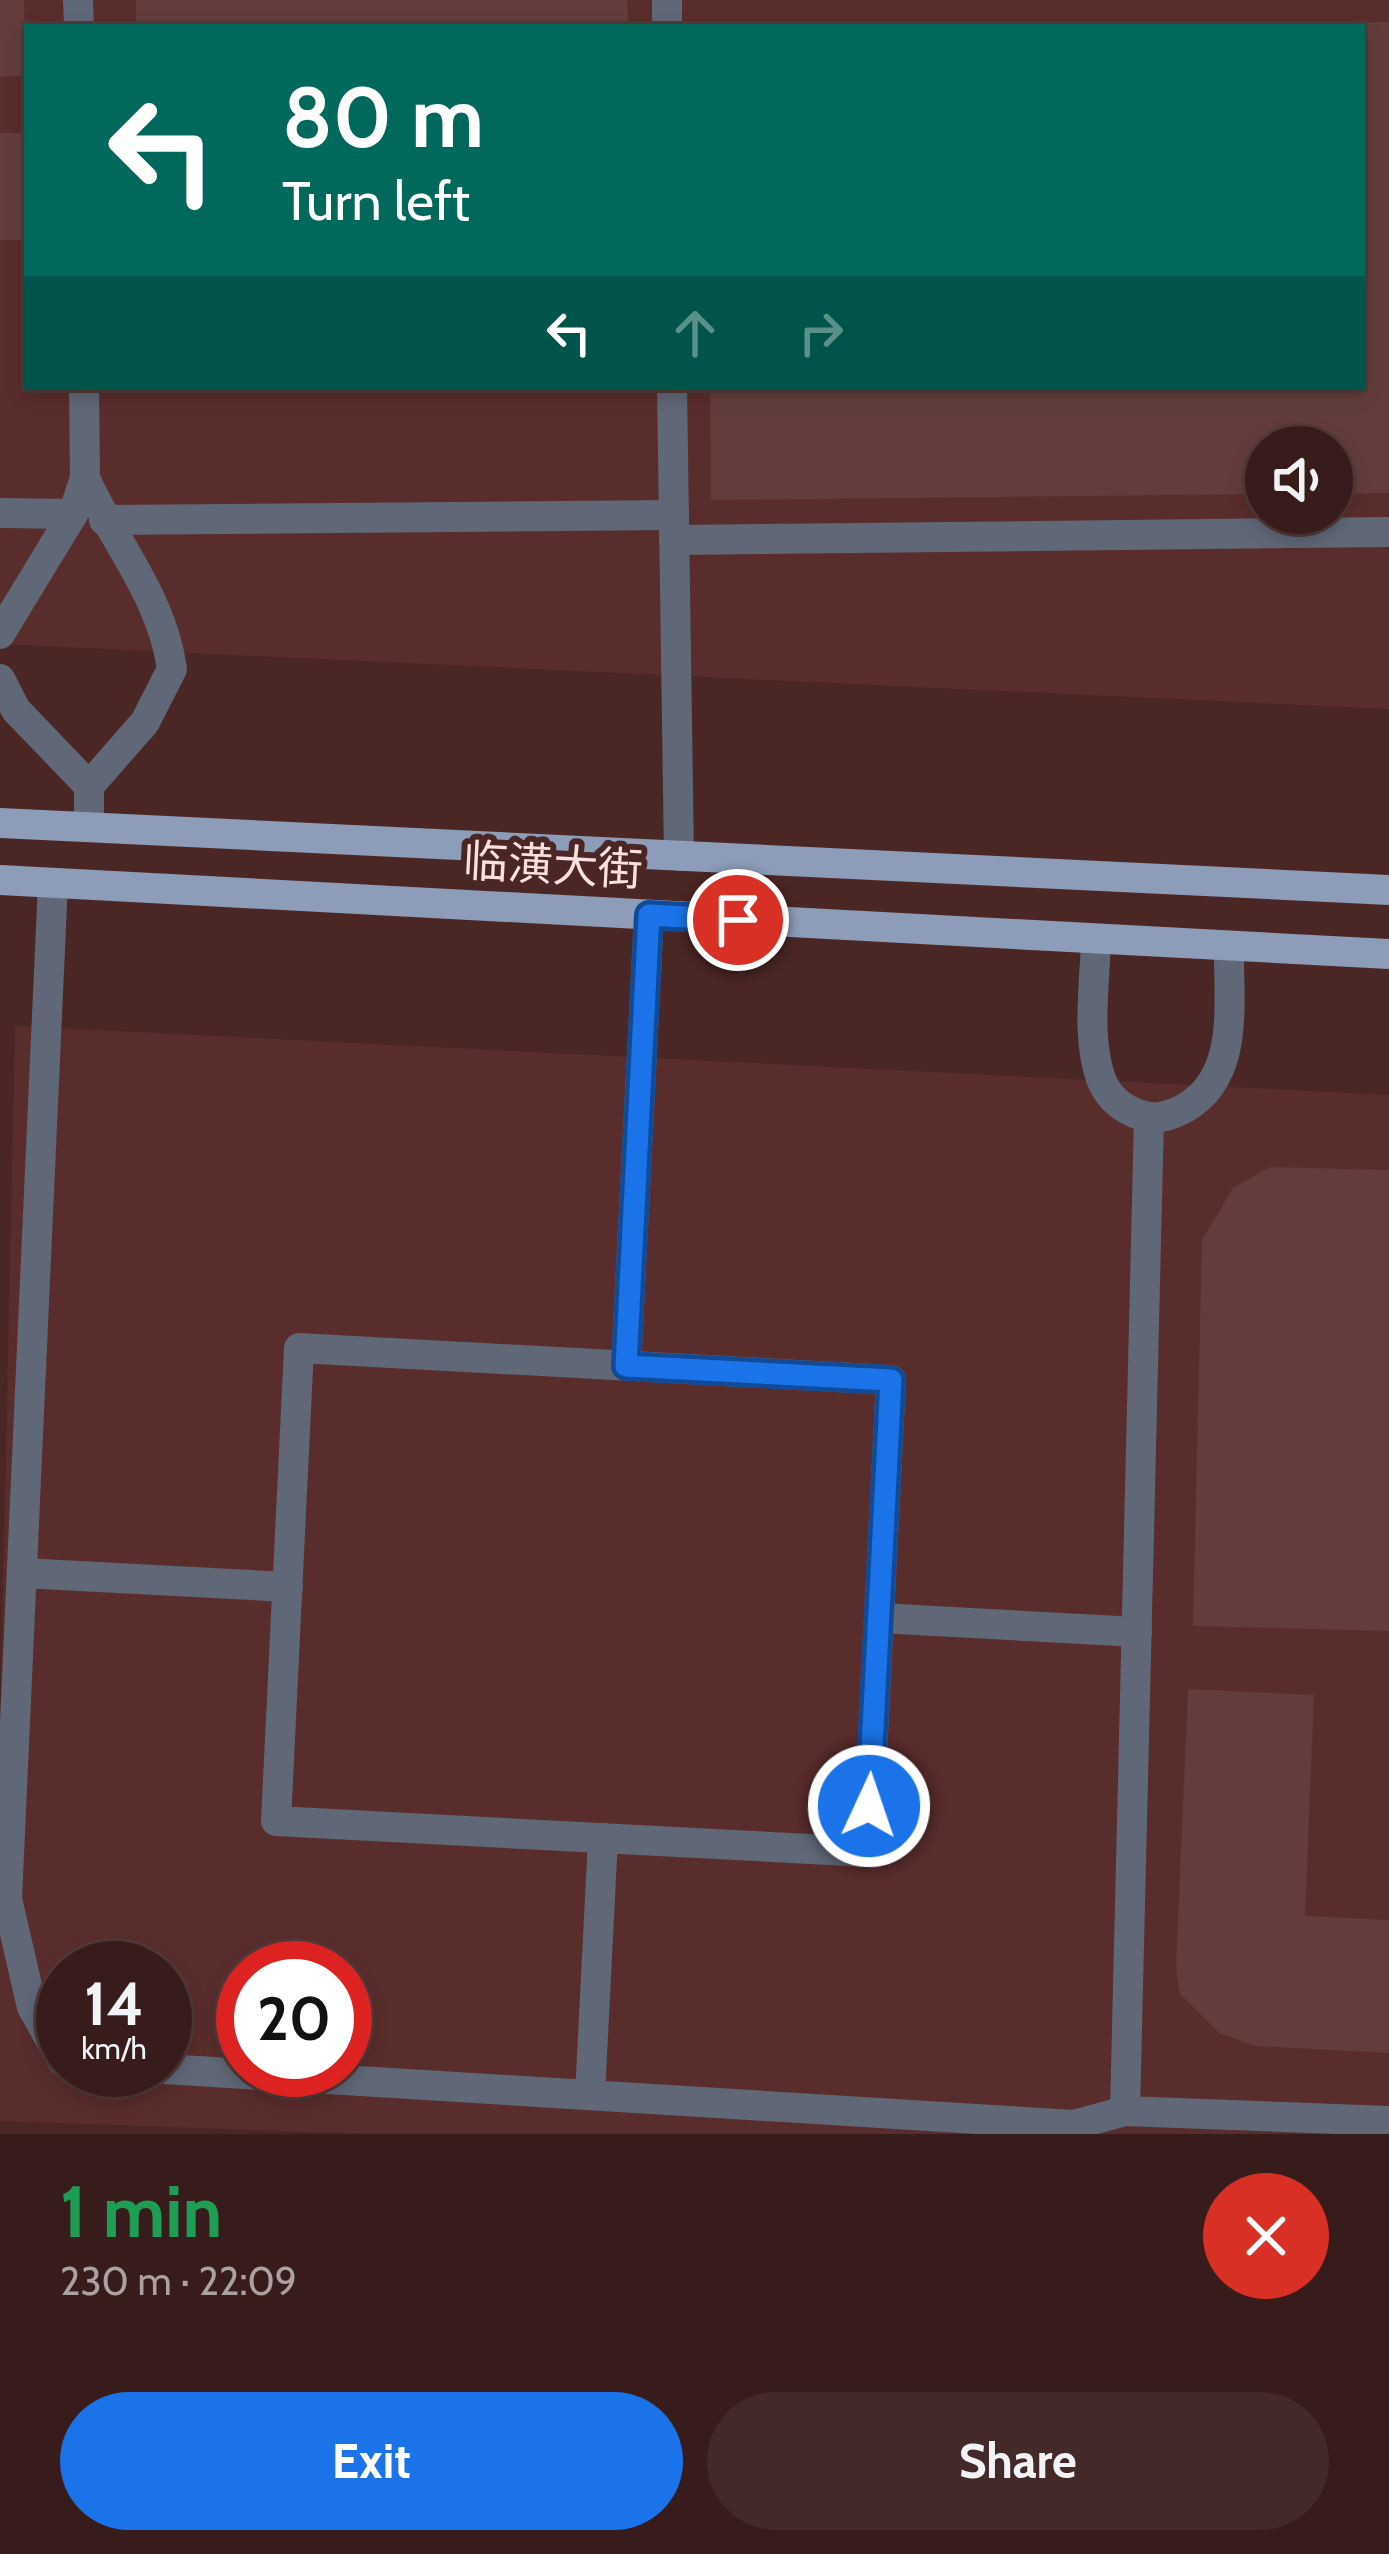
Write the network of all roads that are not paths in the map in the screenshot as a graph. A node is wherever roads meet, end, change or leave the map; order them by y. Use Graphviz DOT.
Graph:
graph roads {
  1 [pos="84,390"];
  2 [pos="672,390"];
  3 [pos="85,478"];
  4 [pos="0,513"];
  5 [pos="73,514"];
  6 [pos="104,520"];
  7 [pos="674,528"];
  8 [pos="1389,532"];
  9 [pos="0,634"];
  10 [pos="0,679"];
  11 [pos="89,787"];
  12 [pos="0,823"];
  13 [pos="89,827"];
  14 [pos="679,856"];
  15 [pos="0,880"];
  16 [pos="53,883"];
  17 [pos="1389,890"];
  18 [pos="649,915"];
  19 [pos="1096,939"];
  20 [pos="1229,946"];
  21 [pos="1389,954"];
  22 [pos="1149,1117"];
  23 [pos="626,1366"];
  24 [pos="22,1573"];
  25 [pos="288,1587"];
  26 [pos="879,1618"];
  27 [pos="1137,1632"];
  28 [pos="603,1838"];
  29 [pos="36,2014"];
  30 [pos="192,2071"];
  31 [pos="590,2095"];
  32 [pos="1125,2111"];
  33 [pos="1389,2121"];
  1 -- 3 [label="lane"];
  2 -- 7 [label="lane"];
  3 -- 5 [label="lane"];
  3 -- 6 [label="lane"];
  4 -- 5 [label="lane"];
  5 -- 9 [label="lane"];
  6 -- 7 [label="lane"];
  6 -- 11 [label="lane"];
  7 -- 8 [label="lane"];
  7 -- 14 [label="lane"];
  10 -- 11 [label="lane"];
  11 -- 13 [label="lane"];
  12 -- 13 [label="main road, 临潢大街"];
  13 -- 14 [label="main road, 临潢大街"];
  14 -- 17 [label="main road, 临潢大街"];
  15 -- 16 [label="main road, 临潢大街"];
  16 -- 18 [label="main road, 临潢大街"];
  16 -- 24 [label="lane"];
  18 -- 19 [label="main road, 临潢大街"];
  18 -- 23 [label="lane"];
  19 -- 20 [label="main road, 临潢大街"];
  19 -- 22 [label="lane"];
  20 -- 21 [label="main road, 临潢大街"];
  20 -- 22 [label="lane"];
  22 -- 27 [label="lane"];
  23 -- 25 [label="lane"];
  23 -- 26 [label="lane"];
  24 -- 25 [label="lane"];
  24 -- 29 [label="lane"];
  25 -- 28 [label="lane"];
  26 -- 27 [label="lane"];
  26 -- 28 [label="lane"];
  27 -- 32 [label="lane"];
  28 -- 31 [label="lane"];
  30 -- 31 [label="lane"];
  31 -- 32 [label="lane"];
  32 -- 33 [label="lane"];
}
